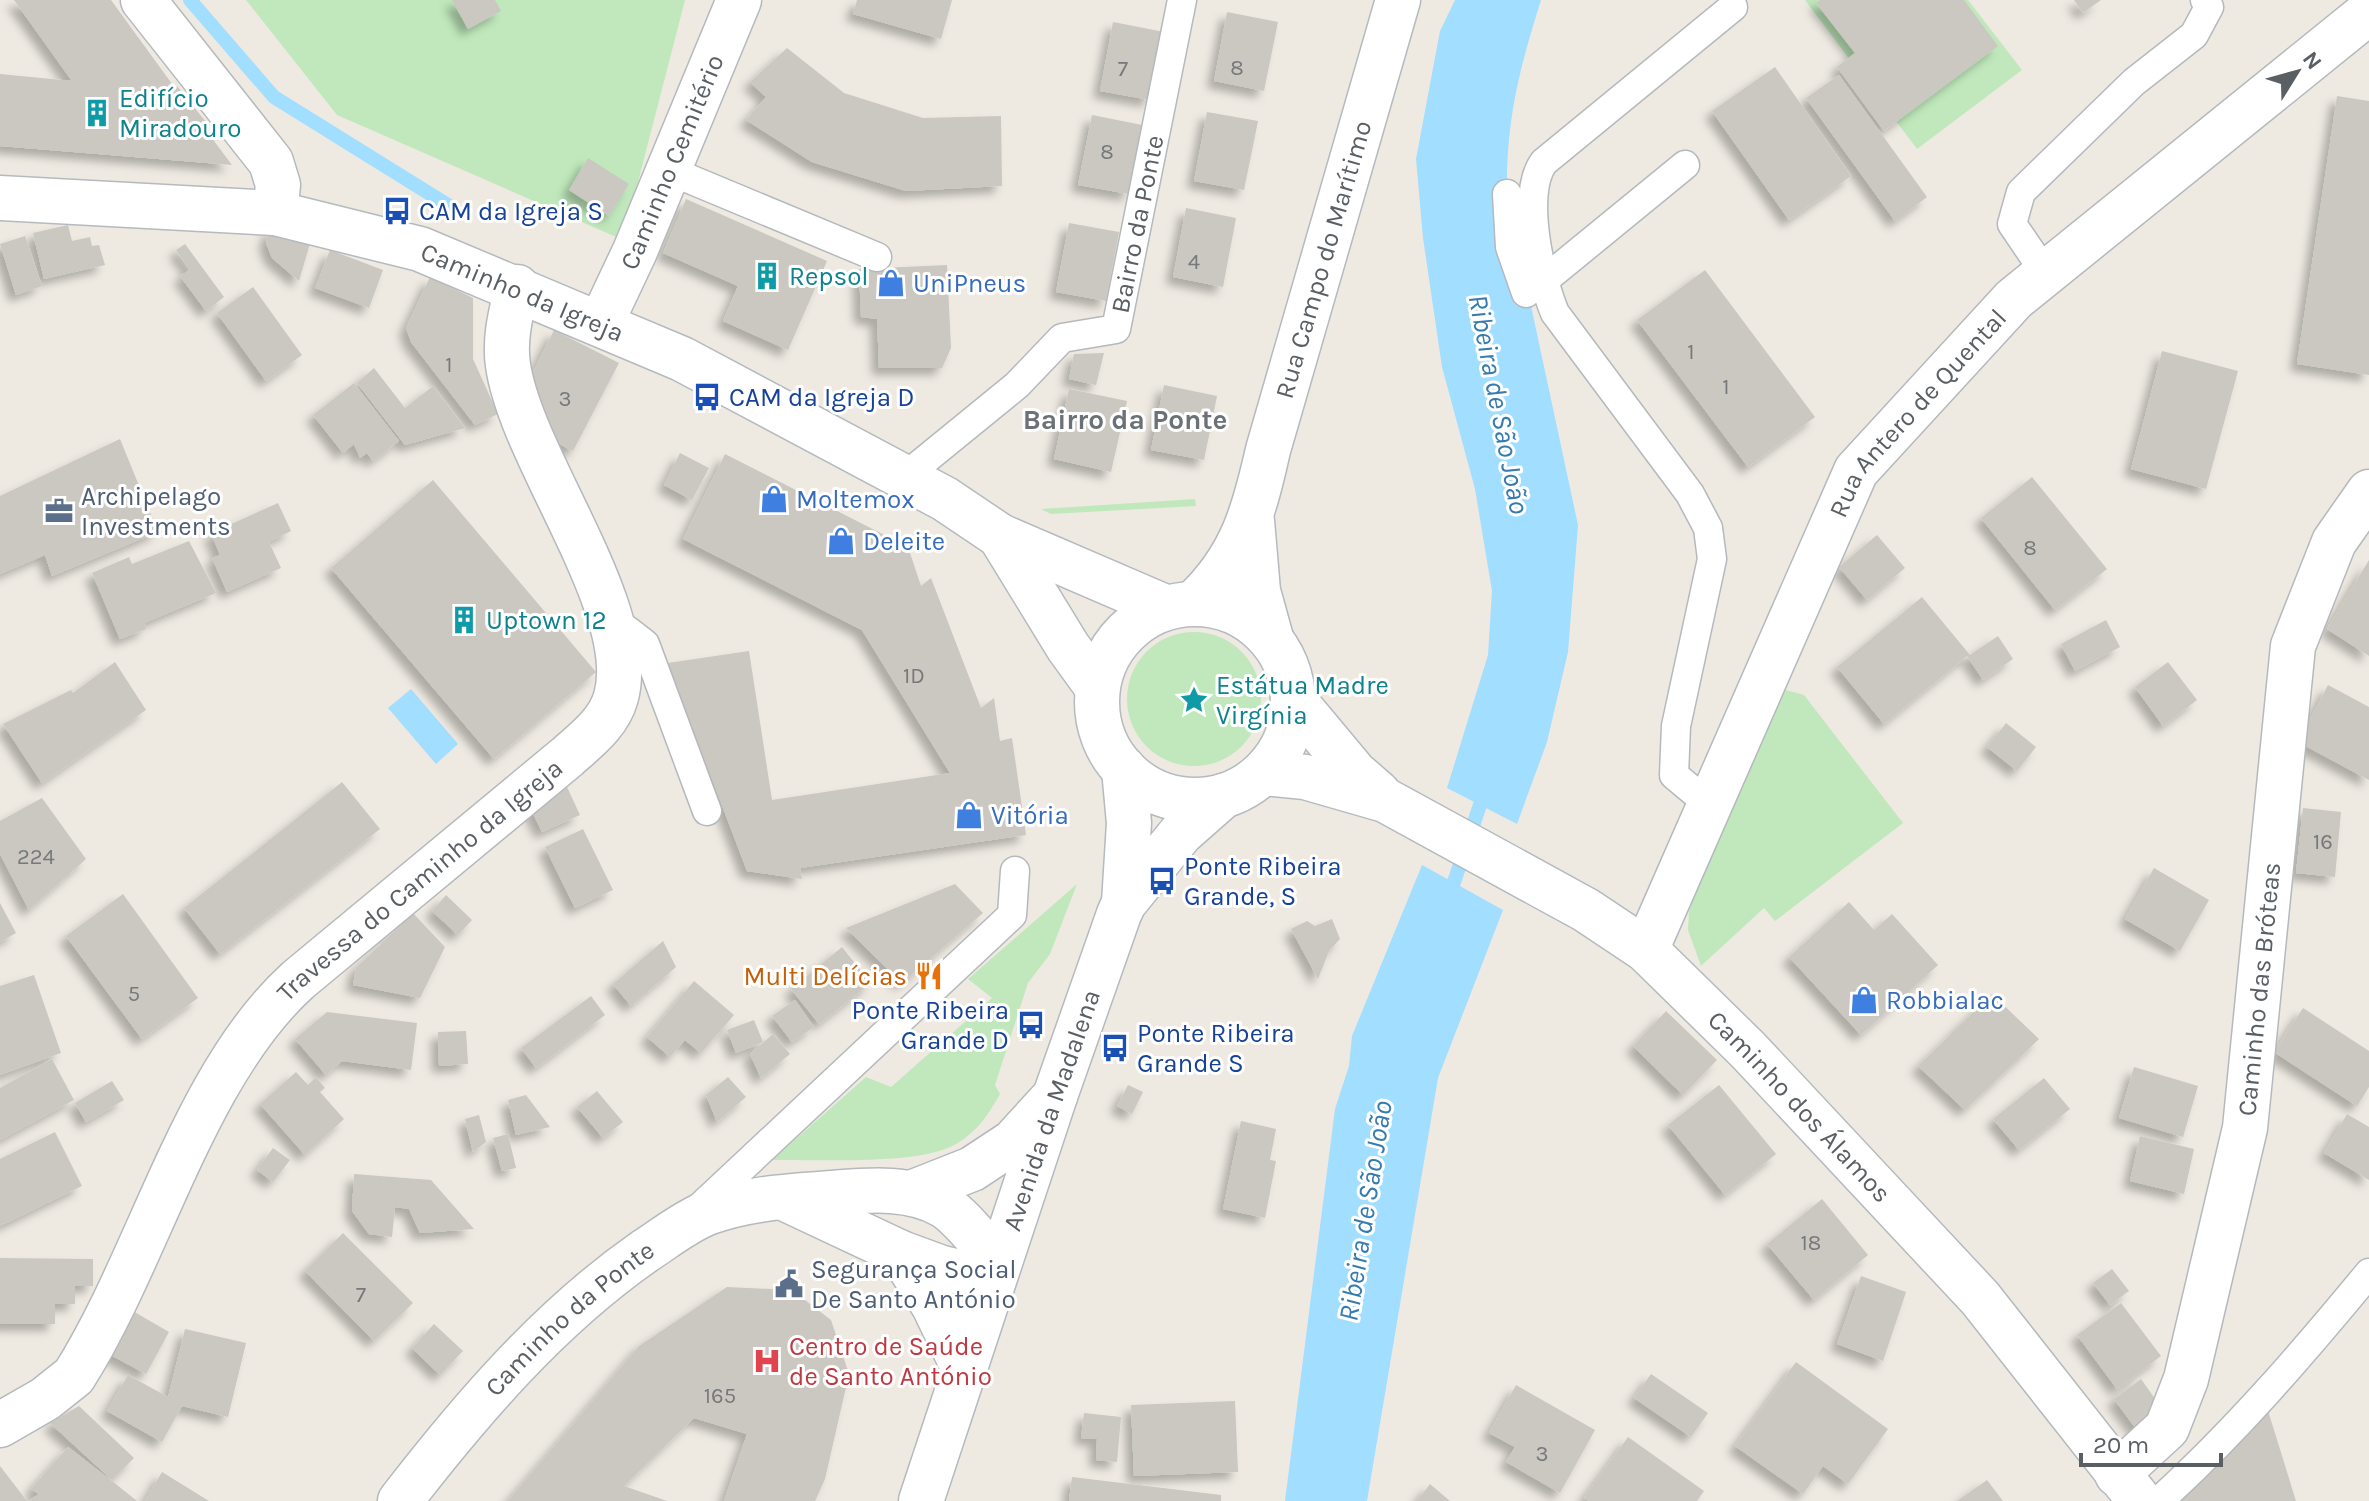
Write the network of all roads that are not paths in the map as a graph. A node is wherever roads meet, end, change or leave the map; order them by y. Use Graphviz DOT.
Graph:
graph roads {
  1 [pos="143,0"];
  2 [pos="739,0"];
  3 [pos="1182,0"];
  4 [pos="1398,0"];
  5 [pos="2205,0"];
  6 [pos="1733,7"];
  7 [pos="2369,12"];
  8 [pos="1685,165"];
  9 [pos="668,170"];
  10 [pos="1507,194"];
  11 [pos="0,198"];
  12 [pos="275,213"];
  13 [pos="877,257"];
  14 [pos="2046,274"];
  15 [pos="517,287"];
  16 [pos="1534,288"];
  17 [pos="601,323"];
  18 [pos="903,478"];
  19 [pos="2369,492"];
  20 [pos="1252,521"];
  21 [pos="1000,536"];
  22 [pos="1180,604"];
  23 [pos="610,625"];
  24 [pos="1271,638"];
  25 [pos="1097,687"];
  26 [pos="1294,700"];
  27 [pos="1124,769"];
  28 [pos="1263,773"];
  29 [pos="1223,796"];
  30 [pos="1385,800"];
  31 [pos="1711,806"];
  32 [pos="707,811"];
  33 [pos="1015,871"];
  34 [pos="1124,903"];
  35 [pos="1646,950"];
  36 [pos="1055,1096"];
  37 [pos="911,1193"];
  38 [pos="780,1196"];
  39 [pos="676,1230"];
  40 [pos="901,1253"];
  41 [pos="999,1263"];
  42 [pos="2369,1273"];
  43 [pos="964,1369"];
  44 [pos="0,1425"];
  45 [pos="2129,1487"];
  46 [pos="400,1501"];
  47 [pos="921,1501"];
  48 [pos="2159,1501"];
  1 -- 12 [label="street"];
  2 -- 9 [label="street, Caminho Cemitério"];
  3 -- 18 [label="lane, Bairro da Ponte"];
  4 -- 20 [label="street, Rua Campo do Marítimo"];
  5 -- 14 [label="lane"];
  6 -- 16 [label="lane"];
  7 -- 14 [label="street, Rua Antero de Quental"];
  8 -- 16 [label="lane"];
  9 -- 13 [label="lane"];
  9 -- 17 [label="street, Caminho Cemitério"];
  10 -- 16 [label="lane"];
  11 -- 12 [label="street, Caminho da Igreja"];
  12 -- 15 [label="street, Caminho da Igreja"];
  14 -- 31 [label="street, Rua Antero de Quental"];
  15 -- 17 [label="street, Caminho da Igreja"];
  15 -- 23 [label="street, Travessa do Caminho da Igreja"];
  16 -- 31 [label="lane"];
  17 -- 18 [label="street, Caminho da Igreja"];
  18 -- 21 [label="street, Caminho da Igreja"];
  19 -- 45 [label="street, Caminho das Bróteas"];
  20 -- 22 [label="street, Rua Campo do Marítimo"];
  20 -- 24 [label="street, Rua Campo do Marítimo"];
  21 -- 22 [label="street, Caminho da Igreja"];
  21 -- 25 [label="street, Caminho da Igreja"];
  22 -- 24 [label="street"];
  22 -- 25 [label="street"];
  23 -- 32 [label="lane"];
  23 -- 44 [label="street, Travessa do Caminho da Igreja"];
  24 -- 26 [label="street"];
  25 -- 27 [label="street"];
  26 -- 28 [label="street"];
  26 -- 30 [label="street, Caminho dos Álamos"];
  27 -- 29 [label="street"];
  27 -- 34 [label="street, Avenida da Madalena"];
  28 -- 29 [label="street"];
  28 -- 30 [label="street, Caminho dos Álamos"];
  29 -- 34 [label="street, Avenida da Madalena"];
  30 -- 35 [label="street, Caminho dos Álamos"];
  31 -- 35 [label="street, Rua Antero de Quental"];
  33 -- 39 [label="lane"];
  34 -- 36 [label="street, Avenida da Madalena"];
  35 -- 45 [label="street, Caminho dos Álamos"];
  36 -- 37 [label="street, Caminho da Ponte"];
  36 -- 41 [label="street, Avenida da Madalena"];
  37 -- 38 [label="street, Caminho da Ponte"];
  37 -- 41 [label="street, Caminho da Ponte"];
  38 -- 39 [label="street, Caminho da Ponte"];
  38 -- 40 [label="street"];
  39 -- 46 [label="street, Caminho da Ponte"];
  40 -- 41 [label="street"];
  40 -- 43 [label="street"];
  41 -- 43 [label="street, Avenida da Madalena"];
  42 -- 48 [label="lane"];
  43 -- 47 [label="street, Avenida da Madalena"];
}
